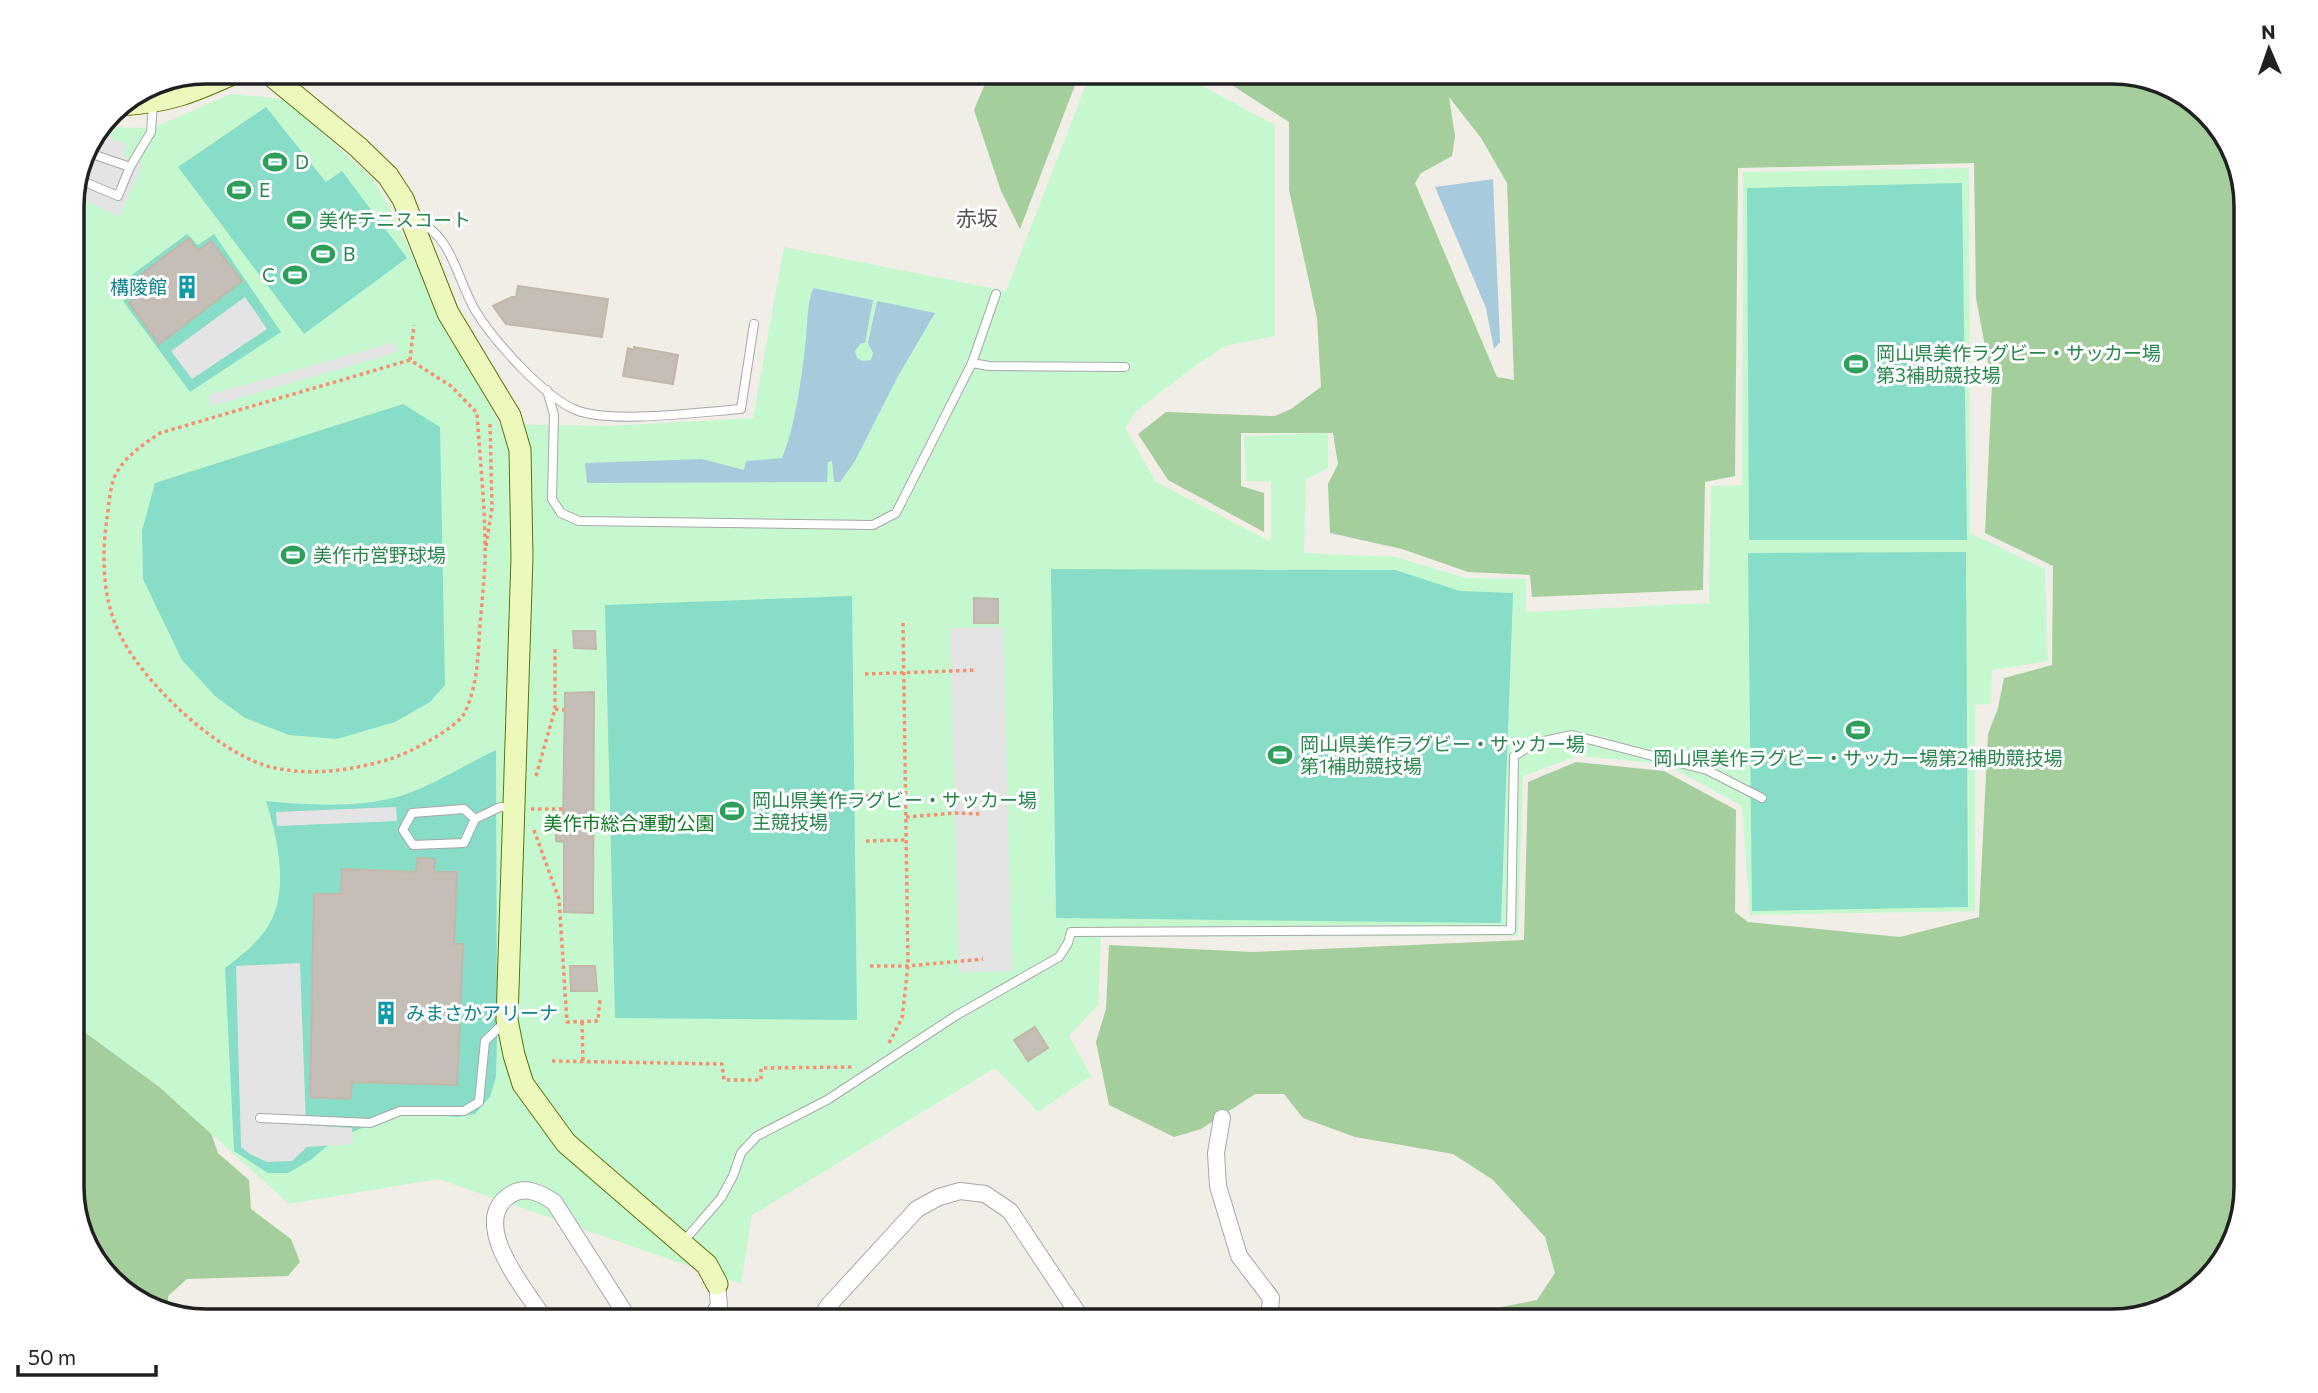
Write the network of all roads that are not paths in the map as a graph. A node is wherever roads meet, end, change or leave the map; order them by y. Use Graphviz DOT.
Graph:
graph roads {
  1 [pos="211,84"];
  2 [pos="282,84"];
  3 [pos="153,103"];
  4 [pos="140,104"];
  5 [pos="96,154"];
  6 [pos="130,167"];
  7 [pos="87,183"];
  8 [pos="412,220"];
  9 [pos="996,294"];
  10 [pos="754,324"];
  11 [pos="972,363"];
  12 [pos="1125,366"];
  13 [pos="547,390"];
  14 [pos="1762,798"];
  15 [pos="521,809"];
  16 [pos="475,819"];
  17 [pos="508,1020"];
  18 [pos="260,1118"];
  19 [pos="1222,1118"];
  20 [pos="681,1244"];
  21 [pos="717,1284"];
  22 [pos="538,1309"];
  23 [pos="622,1309"];
  24 [pos="717,1309"];
  25 [pos="826,1309"];
  26 [pos="1075,1309"];
  27 [pos="1270,1309"];
  1 -- 3 [label="street"];
  2 -- 8 [label="street"];
  3 -- 4 [label="street"];
  3 -- 6 [label="lane"];
  5 -- 6 [label="lane"];
  6 -- 7 [label="lane"];
  8 -- 13 [label="lane"];
  8 -- 15 [label="street"];
  9 -- 11 [label="lane"];
  10 -- 13 [label="lane"];
  11 -- 12 [label="lane"];
  11 -- 13 [label="lane"];
  14 -- 20 [label="lane"];
  15 -- 16 [label="lane"];
  15 -- 17 [label="street"];
  16 -- 16 [label="lane"];
  17 -- 18 [label="lane"];
  17 -- 20 [label="street"];
  19 -- 27 [label="street"];
  20 -- 21 [label="street"];
  21 -- 24 [label="street"];
  22 -- 23 [label="street"];
  25 -- 26 [label="street"];
}
